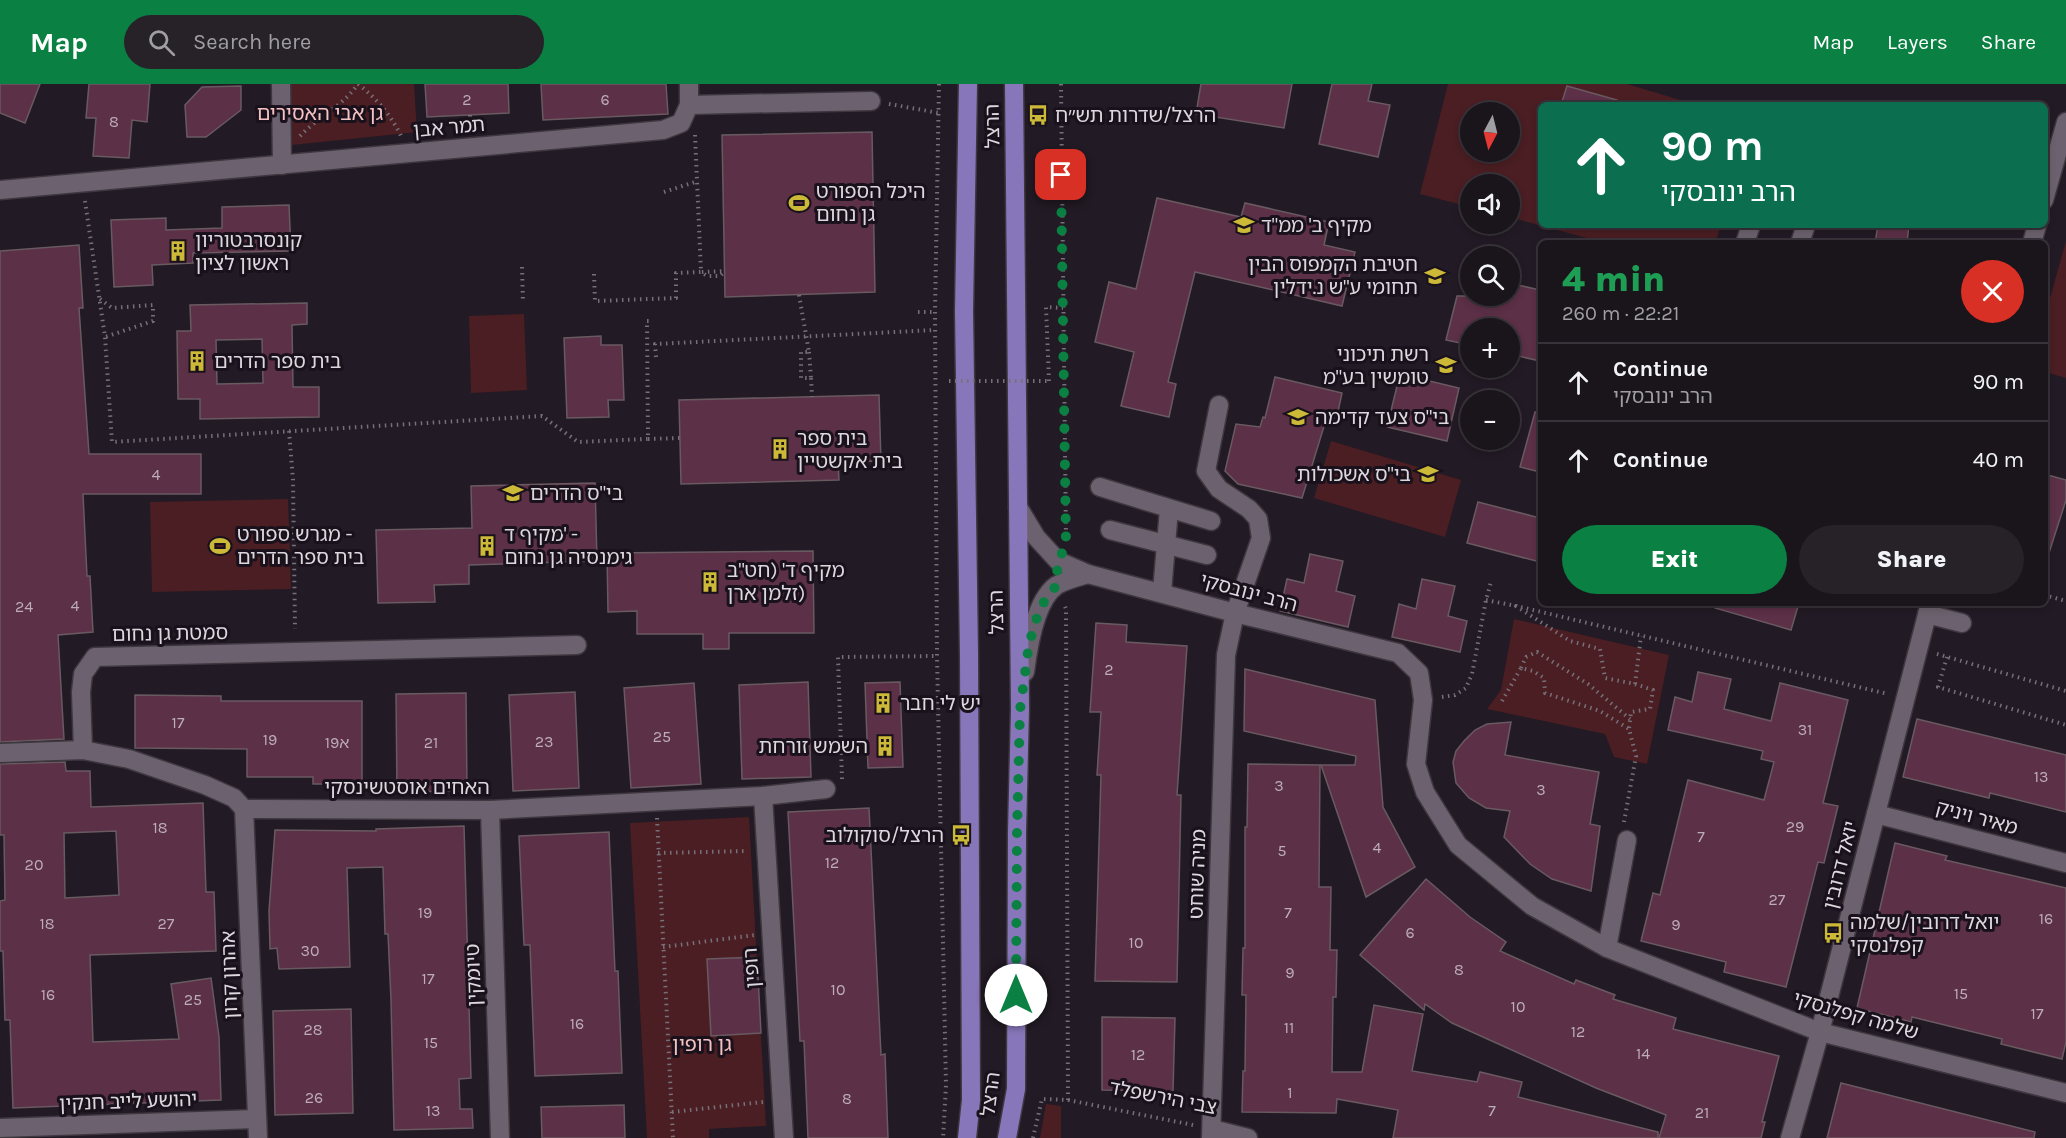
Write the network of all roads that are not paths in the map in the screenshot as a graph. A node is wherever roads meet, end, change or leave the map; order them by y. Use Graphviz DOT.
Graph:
graph roads {
  1 [pos="281,84"];
  2 [pos="689,84"];
  3 [pos="968,84"];
  4 [pos="1014,84"];
  5 [pos="796,89"];
  6 [pos="871,101"];
  7 [pos="773,103"];
  8 [pos="689,105"];
  9 [pos="2066,122"];
  10 [pos="282,165"];
  11 [pos="2048,186"];
  12 [pos="0,190"];
  13 [pos="1219,405"];
  14 [pos="1100,487"];
  15 [pos="1018,507"];
  16 [pos="1169,509"];
  17 [pos="1211,521"];
  18 [pos="1110,530"];
  19 [pos="1165,544"];
  20 [pos="1206,555"];
  21 [pos="1088,574"];
  22 [pos="1162,592"];
  23 [pos="1929,608"];
  24 [pos="1235,613"];
  25 [pos="1962,623"];
  26 [pos="577,645"];
  27 [pos="1398,653"];
  28 [pos="1020,710"];
  29 [pos="83,750"];
  30 [pos="0,753"];
  31 [pos="826,789"];
  32 [pos="763,796"];
  33 [pos="244,809"];
  34 [pos="490,810"];
  35 [pos="1876,814"];
  36 [pos="1627,840"];
  37 [pos="2066,863"];
  38 [pos="1607,948"];
  39 [pos="1820,1032"];
  40 [pos="2066,1093"];
  41 [pos="257,1119"];
  42 [pos="0,1128"];
  43 [pos="1212,1134"];
  44 [pos="258,1138"];
  45 [pos="500,1138"];
  46 [pos="784,1138"];
  47 [pos="967,1138"];
  48 [pos="1006,1138"];
  49 [pos="1248,1138"];
  50 [pos="1790,1138"];
  1 -- 10 [label="street"];
  2 -- 8 [label="street"];
  3 -- 47 [label="main road, הרצל"];
  4 -- 15 [label="main road, הרצל"];
  5 -- 7 [label="street"];
  6 -- 7 [label="street"];
  7 -- 8 [label="street"];
  8 -- 10 [label="street, תמר אבן"];
  9 -- 11 [label="street"];
  10 -- 12 [label="street, תמר אבן"];
  13 -- 24 [label="street, מניה שוחט"];
  14 -- 16 [label="street"];
  15 -- 21 [label="street, הרב ינובסקי"];
  15 -- 28 [label="main road, הרצל"];
  16 -- 17 [label="street"];
  16 -- 19 [label="street"];
  18 -- 19 [label="street"];
  19 -- 20 [label="street"];
  19 -- 22 [label="street"];
  21 -- 22 [label="street, הרב ינובסקי"];
  21 -- 28 [label="street"];
  22 -- 24 [label="street, הרב ינובסקי"];
  23 -- 25 [label="street"];
  23 -- 35 [label="street, יואל דרובין"];
  24 -- 27 [label="street, הרב ינובסקי"];
  24 -- 43 [label="street, מניה שוחט"];
  26 -- 29 [label="street, סמטת גן נחום"];
  27 -- 38 [label="street, שלמה קפלנסקי"];
  28 -- 48 [label="main road, הרצל"];
  29 -- 30 [label="street"];
  29 -- 33 [label="street"];
  31 -- 32 [label="street, האחים אוסטשינסקי"];
  32 -- 34 [label="street, האחים אוסטשינסקי"];
  32 -- 46 [label="street, רופין"];
  33 -- 34 [label="street, האחים אוסטשינסקי"];
  33 -- 41 [label="street, אהרון קרון"];
  34 -- 45 [label="street, טיומקין"];
  35 -- 37 [label="street, מאיר ויניק"];
  35 -- 39 [label="street, יואל דרובין"];
  36 -- 38 [label="street"];
  38 -- 39 [label="street, שלמה קפלנסקי"];
  39 -- 40 [label="street, שלמה קפלנסקי"];
  39 -- 50 [label="street, יואל דרובין"];
  41 -- 42 [label="street, יהושע לייב חנקין"];
  41 -- 44 [label="street, אהרון קרון"];
  43 -- 49 [label="street, צבי הירשפלד"];
}
